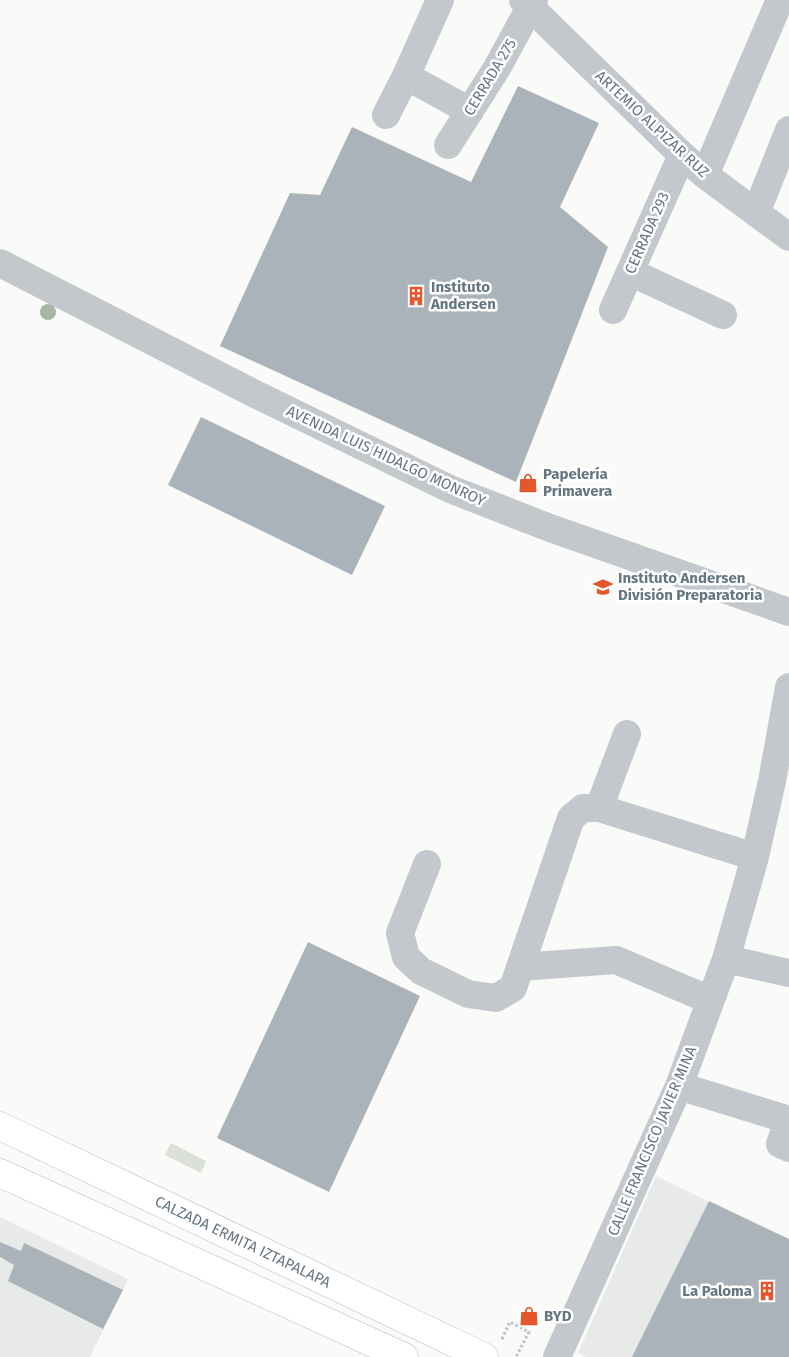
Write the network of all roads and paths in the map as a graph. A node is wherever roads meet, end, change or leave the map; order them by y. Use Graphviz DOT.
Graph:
graph roads {
  1 [pos="440,0"];
  2 [pos="780,0"];
  3 [pos="529,2"];
  4 [pos="406,76"];
  5 [pos="470,110"];
  6 [pos="386,115"];
  7 [pos="789,130"];
  8 [pos="448,145"];
  9 [pos="682,155"];
  10 [pos="705,175"];
  11 [pos="756,212"];
  12 [pos="789,237"];
  13 [pos="0,263"];
  14 [pos="630,272"];
  15 [pos="613,310"];
  16 [pos="723,315"];
  17 [pos="789,612"];
  18 [pos="789,687"];
  19 [pos="626,734"];
  20 [pos="780,784"];
  21 [pos="600,808"];
  22 [pos="754,857"];
  23 [pos="427,864"];
  24 [pos="726,959"];
  25 [pos="520,967"];
  26 [pos="789,973"];
  27 [pos="710,1000"];
  28 [pos="679,1086"];
  29 [pos="0,1126"];
  30 [pos="789,1148"];
  31 [pos="0,1173"];
  32 [pos="510,1322"];
  33 [pos="404,1357"];
  34 [pos="484,1357"];
  35 [pos="516,1357"];
  36 [pos="557,1357"];
  1 -- 4 [label="street"];
  2 -- 10 [label="street"];
  3 -- 5 [label="street, CERRADA 275"];
  3 -- 9 [label="street, ARTEMIO ALPIZAR RUZ"];
  4 -- 5 [label="street"];
  4 -- 6 [label="street"];
  5 -- 8 [label="street, CERRADA 275"];
  7 -- 11 [label="street"];
  9 -- 10 [label="street, ARTEMIO ALPIZAR RUZ"];
  9 -- 14 [label="street, CERRADA 293"];
  10 -- 11 [label="street, ARTEMIO ALPIZAR RUZ"];
  11 -- 12 [label="street, ARTEMIO ALPIZAR RUZ"];
  13 -- 17 [label="street, AVENIDA LUIS HIDALGO MONROY"];
  14 -- 15 [label="street, CERRADA 293"];
  14 -- 16 [label="street"];
  18 -- 20 [label="street, CALLE FRANCISCO JAVIER MINA"];
  19 -- 21 [label="street"];
  20 -- 22 [label="street, CALLE FRANCISCO JAVIER MINA"];
  21 -- 22 [label="street"];
  21 -- 25 [label="street"];
  22 -- 24 [label="street, CALLE FRANCISCO JAVIER MINA"];
  23 -- 25 [label="street"];
  24 -- 26 [label="street"];
  24 -- 27 [label="street, CALLE FRANCISCO JAVIER MINA"];
  25 -- 27 [label="street"];
  27 -- 28 [label="street, CALLE FRANCISCO JAVIER MINA"];
  28 -- 30 [label="street"];
  28 -- 36 [label="street, CALLE FRANCISCO JAVIER MINA"];
  29 -- 34 [label="main road, CALZADA ERMITA IZTAPALAPA"];
  31 -- 33 [label="main road"];
  32 -- 35 [label="path"];
}
